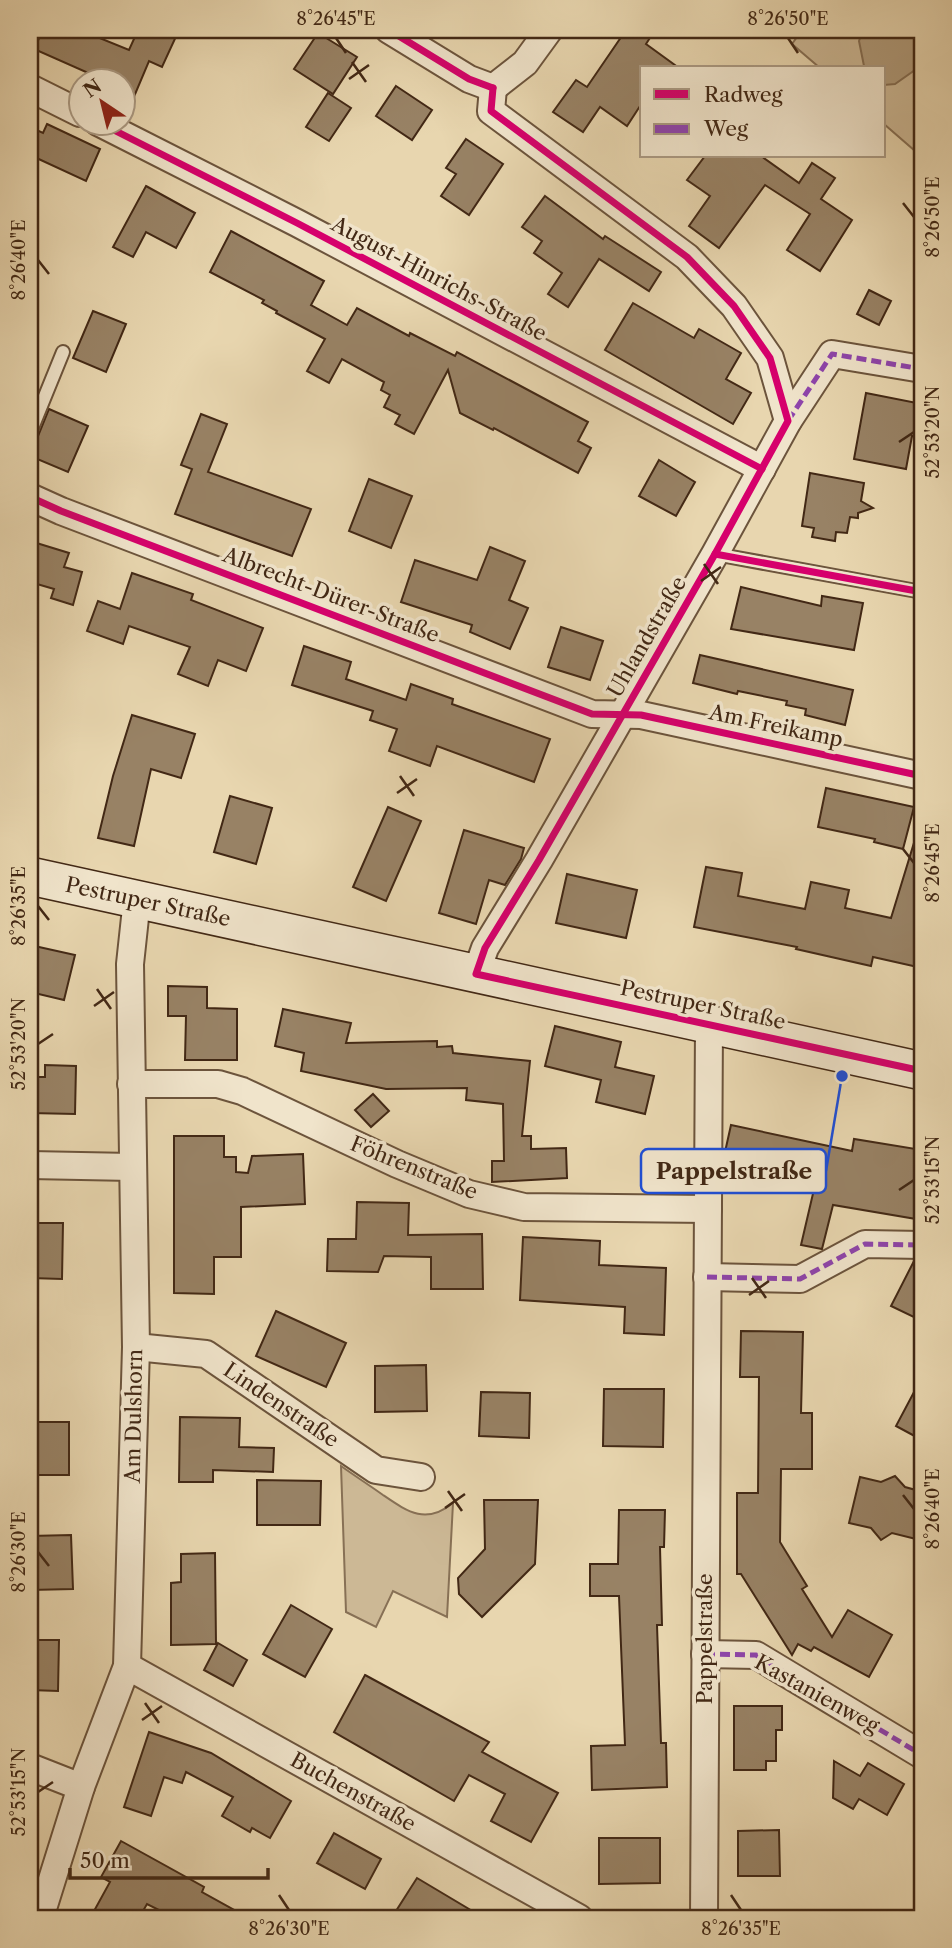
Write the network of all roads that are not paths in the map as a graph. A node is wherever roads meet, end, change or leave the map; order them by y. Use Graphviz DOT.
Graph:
graph roads {
  1 [pos="389,30"];
  2 [pos="549,30"];
  3 [pos="30,88"];
  4 [pos="493,89"];
  5 [pos="66,106"];
  6 [pos="126,136"];
  7 [pos="63,352"];
  8 [pos="922,369"];
  9 [pos="788,421"];
  10 [pos="30,433"];
  11 [pos="762,469"];
  12 [pos="30,497"];
  13 [pos="715,554"];
  14 [pos="922,592"];
  15 [pos="622,715"];
  16 [pos="922,776"];
  17 [pos="30,876"];
  18 [pos="137,899"];
  19 [pos="475,974"];
  20 [pos="709,1024"];
  21 [pos="922,1071"];
  22 [pos="131,1084"];
  23 [pos="30,1165"];
  24 [pos="132,1167"];
  25 [pos="708,1209"];
  26 [pos="922,1245"];
  27 [pos="708,1277"];
  28 [pos="136,1347"];
  29 [pos="421,1477"];
  30 [pos="705,1654"];
  31 [pos="127,1665"];
  32 [pos="922,1755"];
  33 [pos="30,1767"];
  34 [pos="81,1787"];
  35 [pos="40,1918"];
  36 [pos="579,1918"];
  37 [pos="704,1918"];
  1 -- 4 [label="street"];
  2 -- 4 [label="street"];
  3 -- 5 [label="street"];
  4 -- 9 [label="street"];
  6 -- 11 [label="street, August-Hinrichs-Straße"];
  7 -- 10 [label="lane"];
  8 -- 9 [label="street, Uhlandstraße"];
  9 -- 11 [label="street, Uhlandstraße"];
  11 -- 13 [label="street, Uhlandstraße"];
  12 -- 15 [label="street, Albrecht-Dürer-Straße"];
  13 -- 14 [label="lane"];
  13 -- 15 [label="street, Uhlandstraße"];
  15 -- 16 [label="street, Am Freikamp"];
  15 -- 19 [label="street, Uhlandstraße"];
  17 -- 18 [label="street, Pestruper Straße"];
  18 -- 19 [label="street, Pestruper Straße"];
  18 -- 22 [label="street, Am Dulshorn"];
  19 -- 20 [label="street, Pestruper Straße"];
  20 -- 21 [label="street, Pestruper Straße"];
  20 -- 25 [label="street, Pappelstraße"];
  22 -- 24 [label="street, Am Dulshorn"];
  22 -- 25 [label="street, Föhrenstraße"];
  23 -- 24 [label="street"];
  24 -- 28 [label="street, Am Dulshorn"];
  25 -- 27 [label="street, Pappelstraße"];
  26 -- 27 [label="street"];
  27 -- 30 [label="street, Pappelstraße"];
  28 -- 29 [label="street, Lindenstraße"];
  28 -- 31 [label="street, Am Dulshorn"];
  30 -- 32 [label="street, Kastanienweg"];
  30 -- 37 [label="street, Pappelstraße"];
  31 -- 34 [label="street, Am Dulshorn"];
  31 -- 36 [label="street, Buchenstraße"];
  33 -- 34 [label="street"];
  34 -- 35 [label="street, Am Dulshorn"];
}
